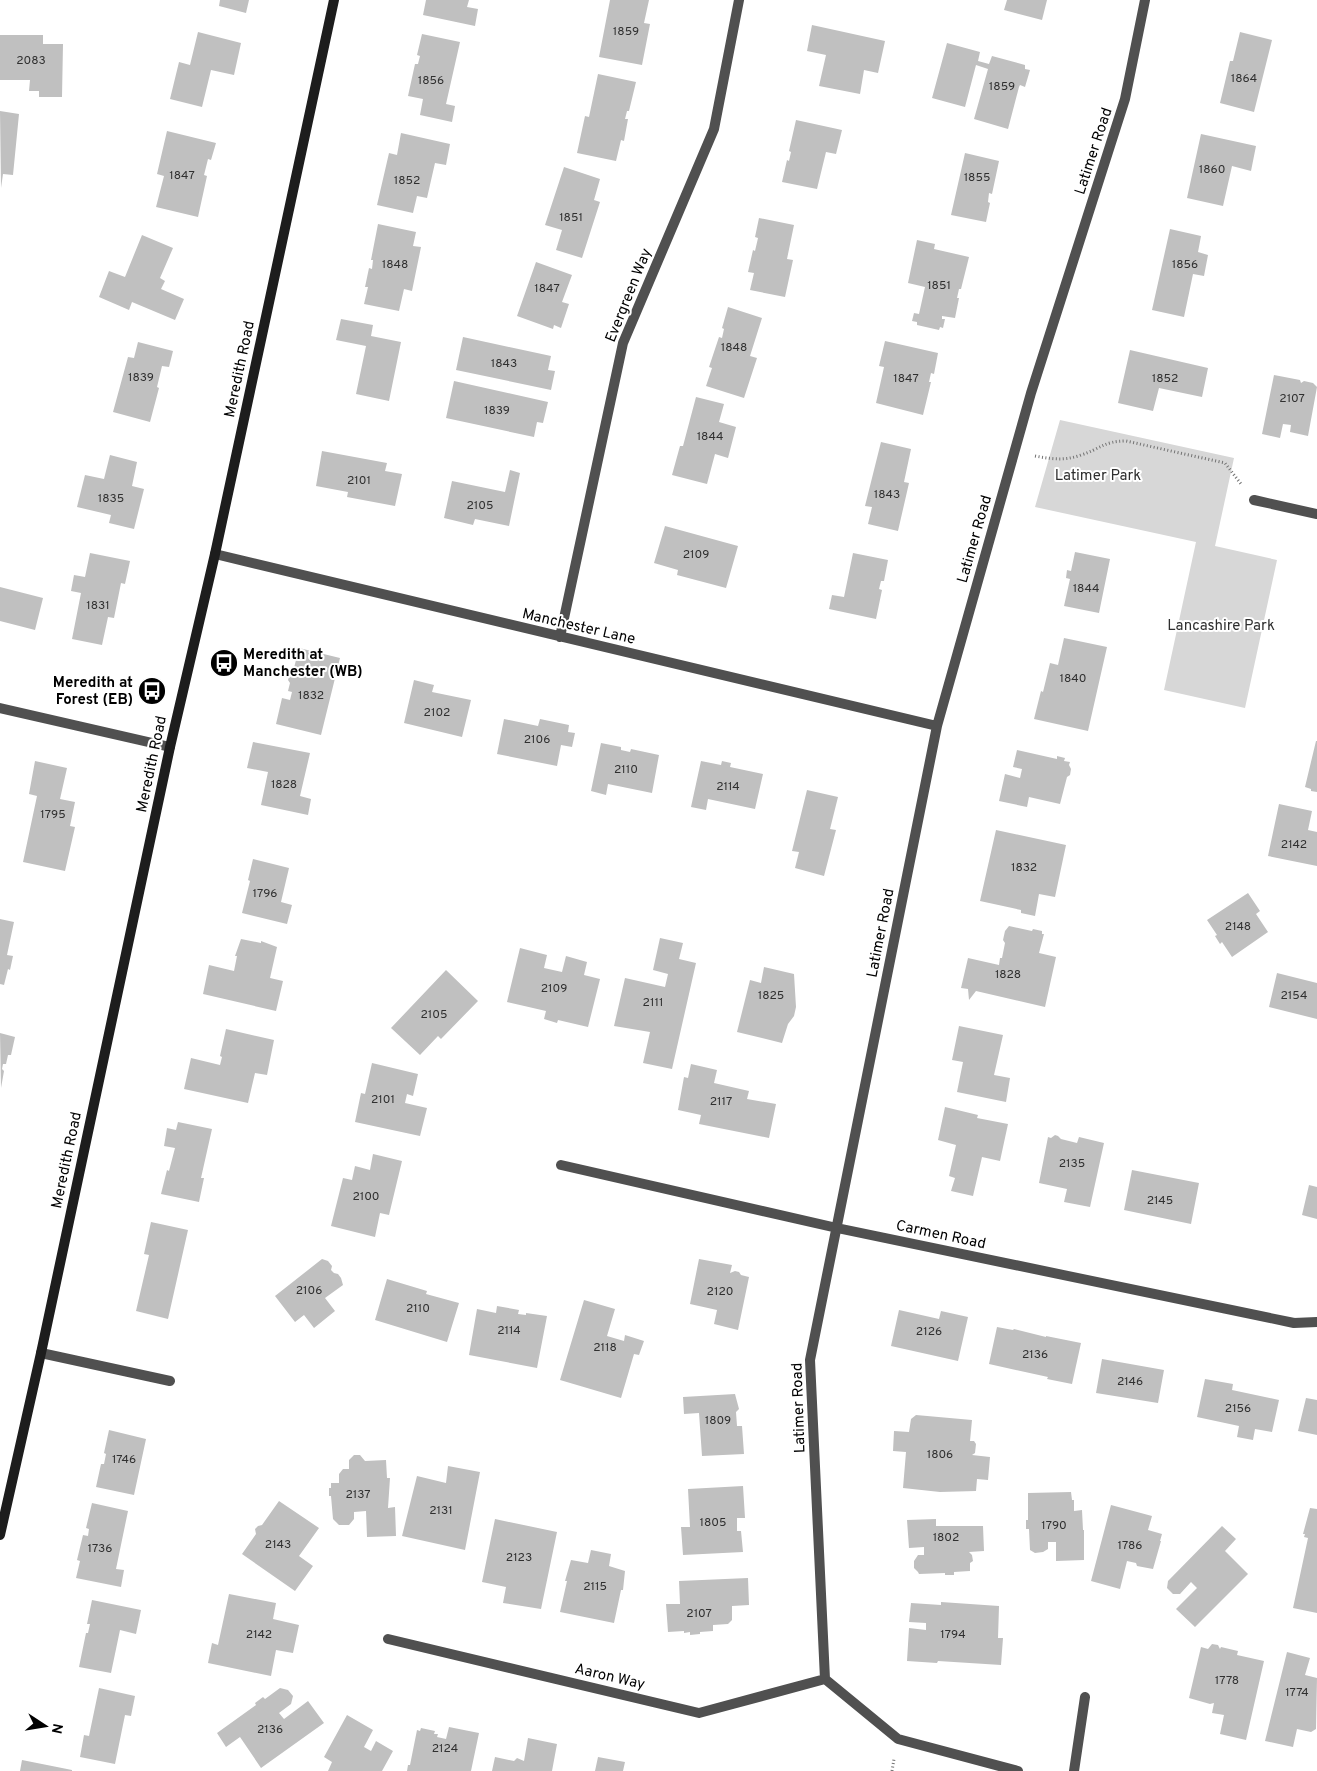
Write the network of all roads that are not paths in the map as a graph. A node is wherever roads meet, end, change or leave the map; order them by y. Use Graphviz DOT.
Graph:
graph roads {
  1 [pos="334,0"];
  2 [pos="739,0"];
  3 [pos="1145,0"];
  4 [pos="1254,500"];
  5 [pos="1317,514"];
  6 [pos="215,554"];
  7 [pos="560,637"];
  8 [pos="0,708"];
  9 [pos="937,726"];
  10 [pos="170,746"];
  11 [pos="561,1165"];
  12 [pos="837,1228"];
  13 [pos="1317,1322"];
  14 [pos="41,1353"];
  15 [pos="170,1380"];
  16 [pos="0,1535"];
  17 [pos="388,1639"];
  18 [pos="825,1679"];
  19 [pos="1085,1697"];
  20 [pos="1018,1771"];
  21 [pos="1074,1771"];
  1 -- 6 [label="street, Meredith Road"];
  2 -- 7 [label="street, Evergreen Way"];
  3 -- 9 [label="street, Latimer Road"];
  4 -- 5 [label="street"];
  6 -- 7 [label="street, Manchester Lane"];
  6 -- 10 [label="street, Meredith Road"];
  7 -- 9 [label="street, Manchester Lane"];
  8 -- 10 [label="street"];
  9 -- 12 [label="street, Latimer Road"];
  10 -- 14 [label="street, Meredith Road"];
  11 -- 12 [label="street, Carmen Road"];
  12 -- 13 [label="street, Carmen Road"];
  12 -- 18 [label="street, Latimer Road"];
  14 -- 15 [label="street"];
  14 -- 16 [label="street, Meredith Road"];
  17 -- 18 [label="street, Aaron Way"];
  18 -- 20 [label="street"];
  19 -- 21 [label="street"];
}
